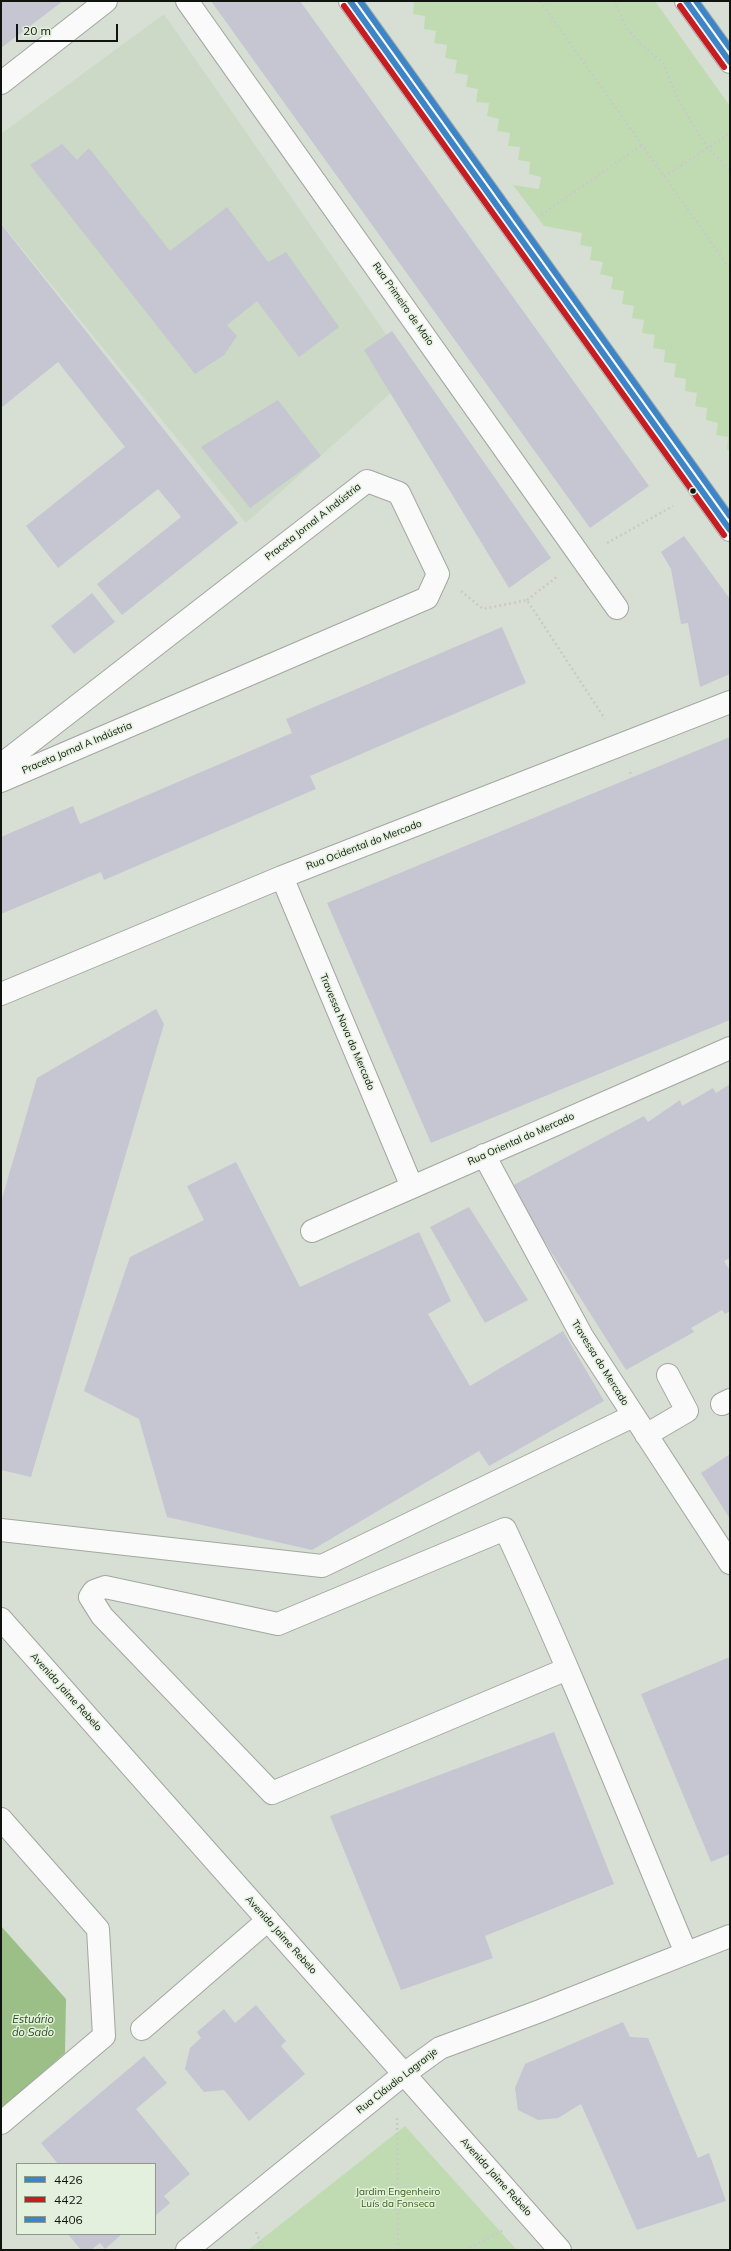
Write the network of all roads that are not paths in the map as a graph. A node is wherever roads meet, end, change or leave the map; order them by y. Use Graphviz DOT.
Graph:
graph roads {
  1 [pos="106,1"];
  2 [pos="187,1"];
  3 [pos="350,1"];
  4 [pos="686,1"];
  5 [pos="730,62"];
  6 [pos="1,83"];
  7 [pos="730,530"];
  8 [pos="617,608"];
  9 [pos="730,702"];
  10 [pos="1,765"];
  11 [pos="1,781"];
  12 [pos="282,877"];
  13 [pos="1,994"];
  14 [pos="730,1048"];
  15 [pos="484,1155"];
  16 [pos="412,1187"];
  17 [pos="312,1231"];
  18 [pos="668,1375"];
  19 [pos="633,1416"];
  20 [pos="646,1435"];
  21 [pos="1,1530"];
  22 [pos="730,1563"];
  23 [pos="1,1619"];
  24 [pos="567,1669"];
  25 [pos="1,1819"];
  26 [pos="268,1920"];
  27 [pos="730,1936"];
  28 [pos="686,1954"];
  29 [pos="142,2029"];
  30 [pos="404,2074"];
  31 [pos="1,2123"];
  32 [pos="187,2250"];
  33 [pos="560,2250"];
  1 -- 6 [label="street"];
  2 -- 8 [label="street, Rua Primeiro de Maio"];
  3 -- 7 [label="street"];
  4 -- 5 [label="street"];
  9 -- 12 [label="street, Rua Ocidental do Mercado"];
  10 -- 11 [label="street, Praceta Jornal A Indústria"];
  12 -- 13 [label="street, Rua Ocidental do Mercado"];
  12 -- 16 [label="street, Travessa Nova do Mercado"];
  14 -- 15 [label="street, Rua Oriental do Mercado"];
  15 -- 16 [label="street, Rua Oriental do Mercado"];
  15 -- 19 [label="street, Travessa do Mercado"];
  16 -- 17 [label="street, Rua Oriental do Mercado"];
  18 -- 20 [label="street"];
  19 -- 20 [label="street, Travessa do Mercado"];
  19 -- 21 [label="street"];
  20 -- 22 [label="street, Travessa do Mercado"];
  23 -- 26 [label="street, Avenida Jaime Rebelo"];
  24 -- 24 [label="street"];
  24 -- 28 [label="street"];
  25 -- 31 [label="street"];
  26 -- 29 [label="street"];
  26 -- 30 [label="street, Avenida Jaime Rebelo"];
  27 -- 28 [label="street, Rua Cláudio Lagranje"];
  28 -- 30 [label="street, Rua Cláudio Lagranje"];
  30 -- 32 [label="street, Rua Cláudio Lagranje"];
  30 -- 33 [label="street, Avenida Jaime Rebelo"];
}
